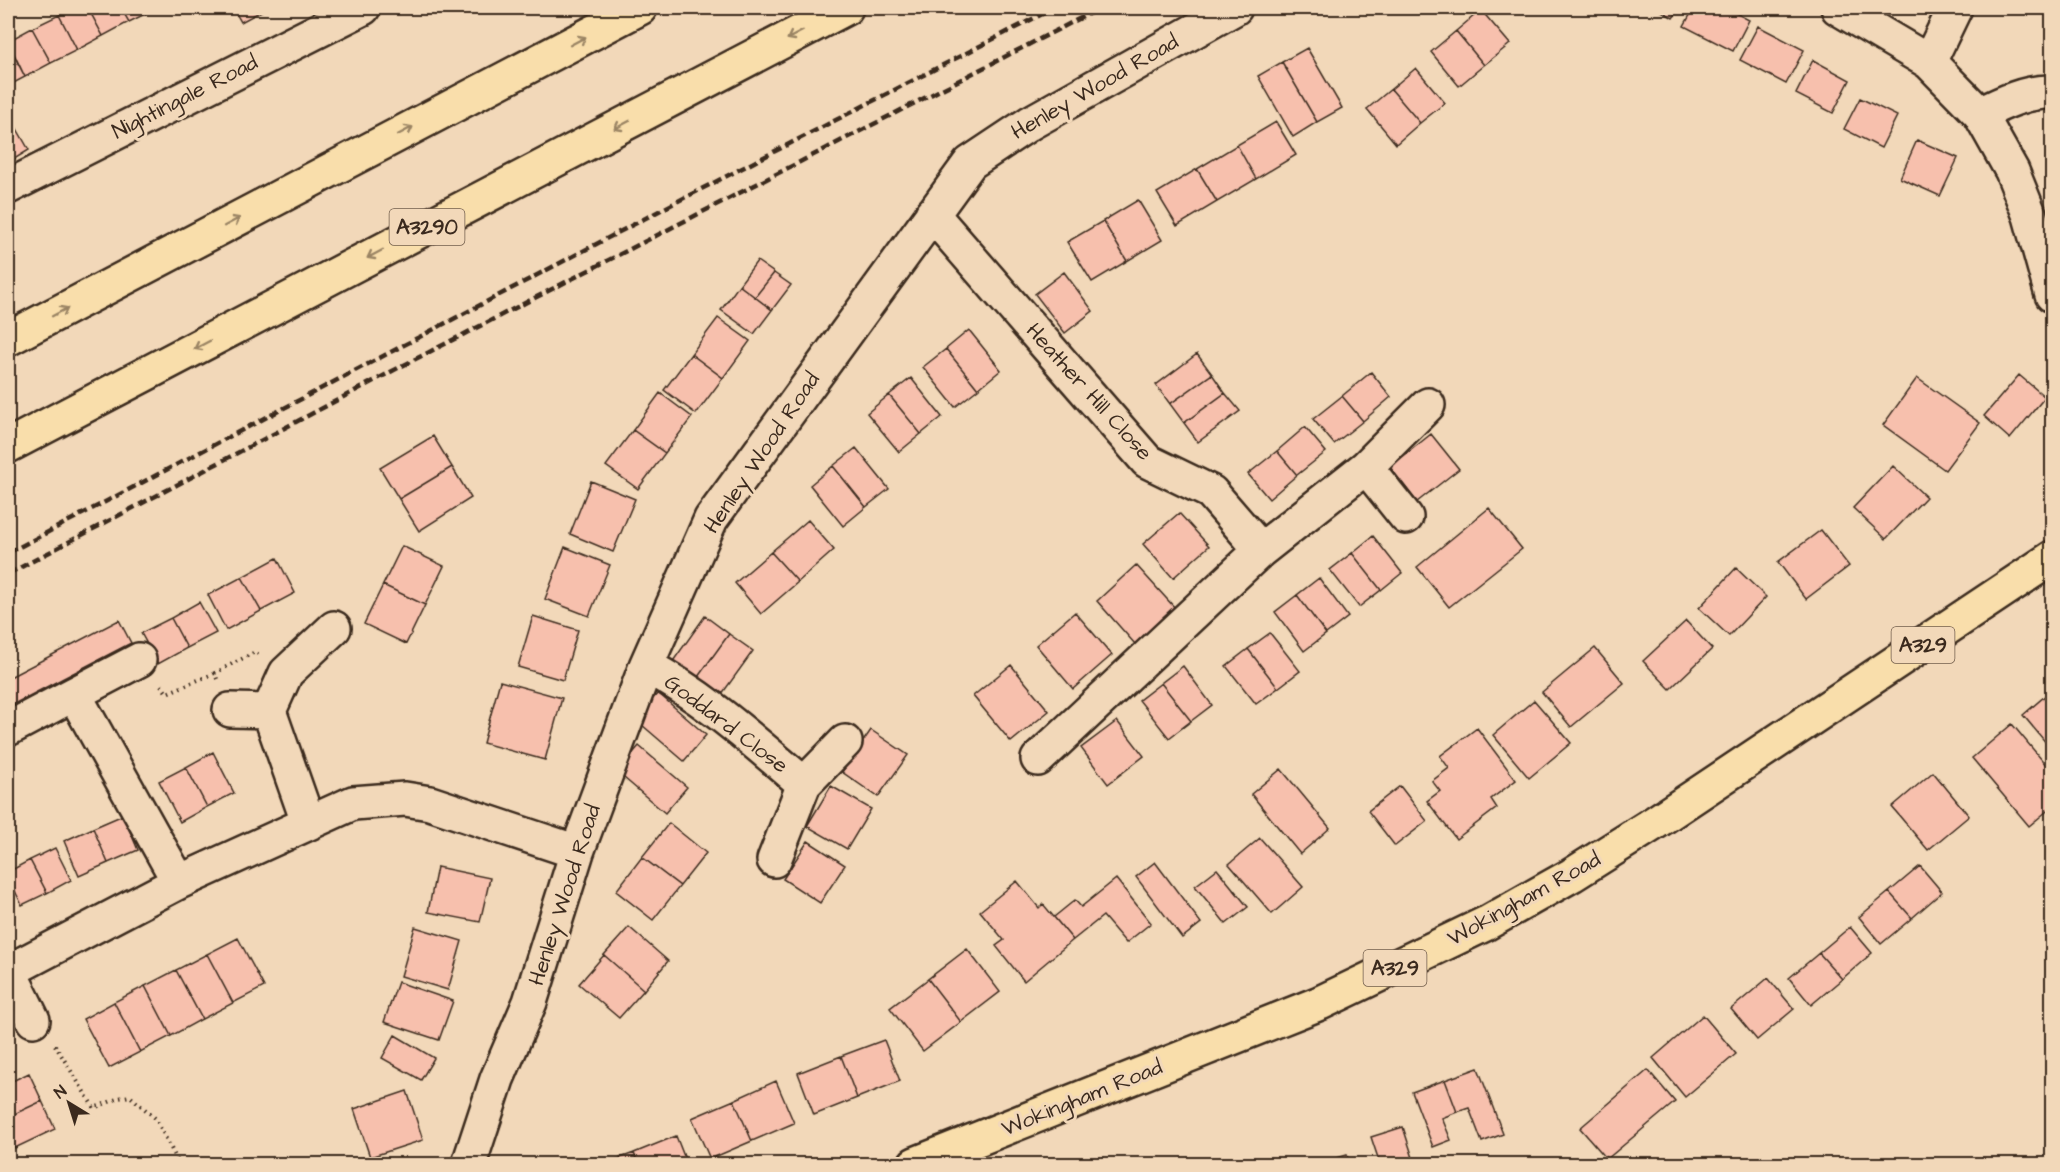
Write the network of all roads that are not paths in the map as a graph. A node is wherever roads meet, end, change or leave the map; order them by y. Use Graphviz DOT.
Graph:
graph roads {
  1 [pos="363,8"];
  2 [pos="640,8"];
  3 [pos="846,8"];
  4 [pos="1235,8"];
  5 [pos="1838,8"];
  6 [pos="1955,8"];
  7 [pos="1929,62"];
  8 [pos="2052,92"];
  9 [pos="1980,114"];
  10 [pos="8,187"];
  11 [pos="932,214"];
  12 [pos="2052,295"];
  13 [pos="8,339"];
  14 [pos="1428,405"];
  15 [pos="8,446"];
  16 [pos="1366,467"];
  17 [pos="1406,517"];
  18 [pos="1261,550"];
  19 [pos="2052,558"];
  20 [pos="334,628"];
  21 [pos="140,660"];
  22 [pos="646,666"];
  23 [pos="74,694"];
  24 [pos="230,710"];
  25 [pos="269,711"];
  26 [pos="8,729"];
  27 [pos="845,742"];
  28 [pos="1038,759"];
  29 [pos="804,784"];
  30 [pos="308,822"];
  31 [pos="577,852"];
  32 [pos="774,860"];
  33 [pos="179,882"];
  34 [pos="8,970"];
  35 [pos="33,1020"];
  36 [pos="469,1164"];
  37 [pos="915,1164"];
  1 -- 10 [label="street, Nightingale Road"];
  13 -- 2 [label="main road, one-way"];
  3 -- 15 [label="main road, A3290, one-way"];
  4 -- 11 [label="street, Henley Wood Road"];
  5 -- 7 [label="street"];
  6 -- 7 [label="street"];
  7 -- 9 [label="street"];
  8 -- 9 [label="street"];
  9 -- 12 [label="street"];
  11 -- 18 [label="street, Heather Hill Close"];
  11 -- 22 [label="street, Henley Wood Road"];
  14 -- 16 [label="street"];
  16 -- 17 [label="street"];
  16 -- 18 [label="street"];
  18 -- 28 [label="street"];
  19 -- 37 [label="main road, Wokingham Road / A329"];
  20 -- 25 [label="street"];
  21 -- 23 [label="street"];
  22 -- 29 [label="street, Goddard Close"];
  22 -- 31 [label="street, Henley Wood Road"];
  23 -- 26 [label="street"];
  23 -- 33 [label="street"];
  24 -- 25 [label="street"];
  25 -- 30 [label="street"];
  27 -- 29 [label="street, Goddard Close"];
  29 -- 32 [label="street, Goddard Close"];
  30 -- 31 [label="street"];
  30 -- 33 [label="street"];
  31 -- 36 [label="street, Henley Wood Road"];
  33 -- 34 [label="street"];
  34 -- 35 [label="street"];
}
